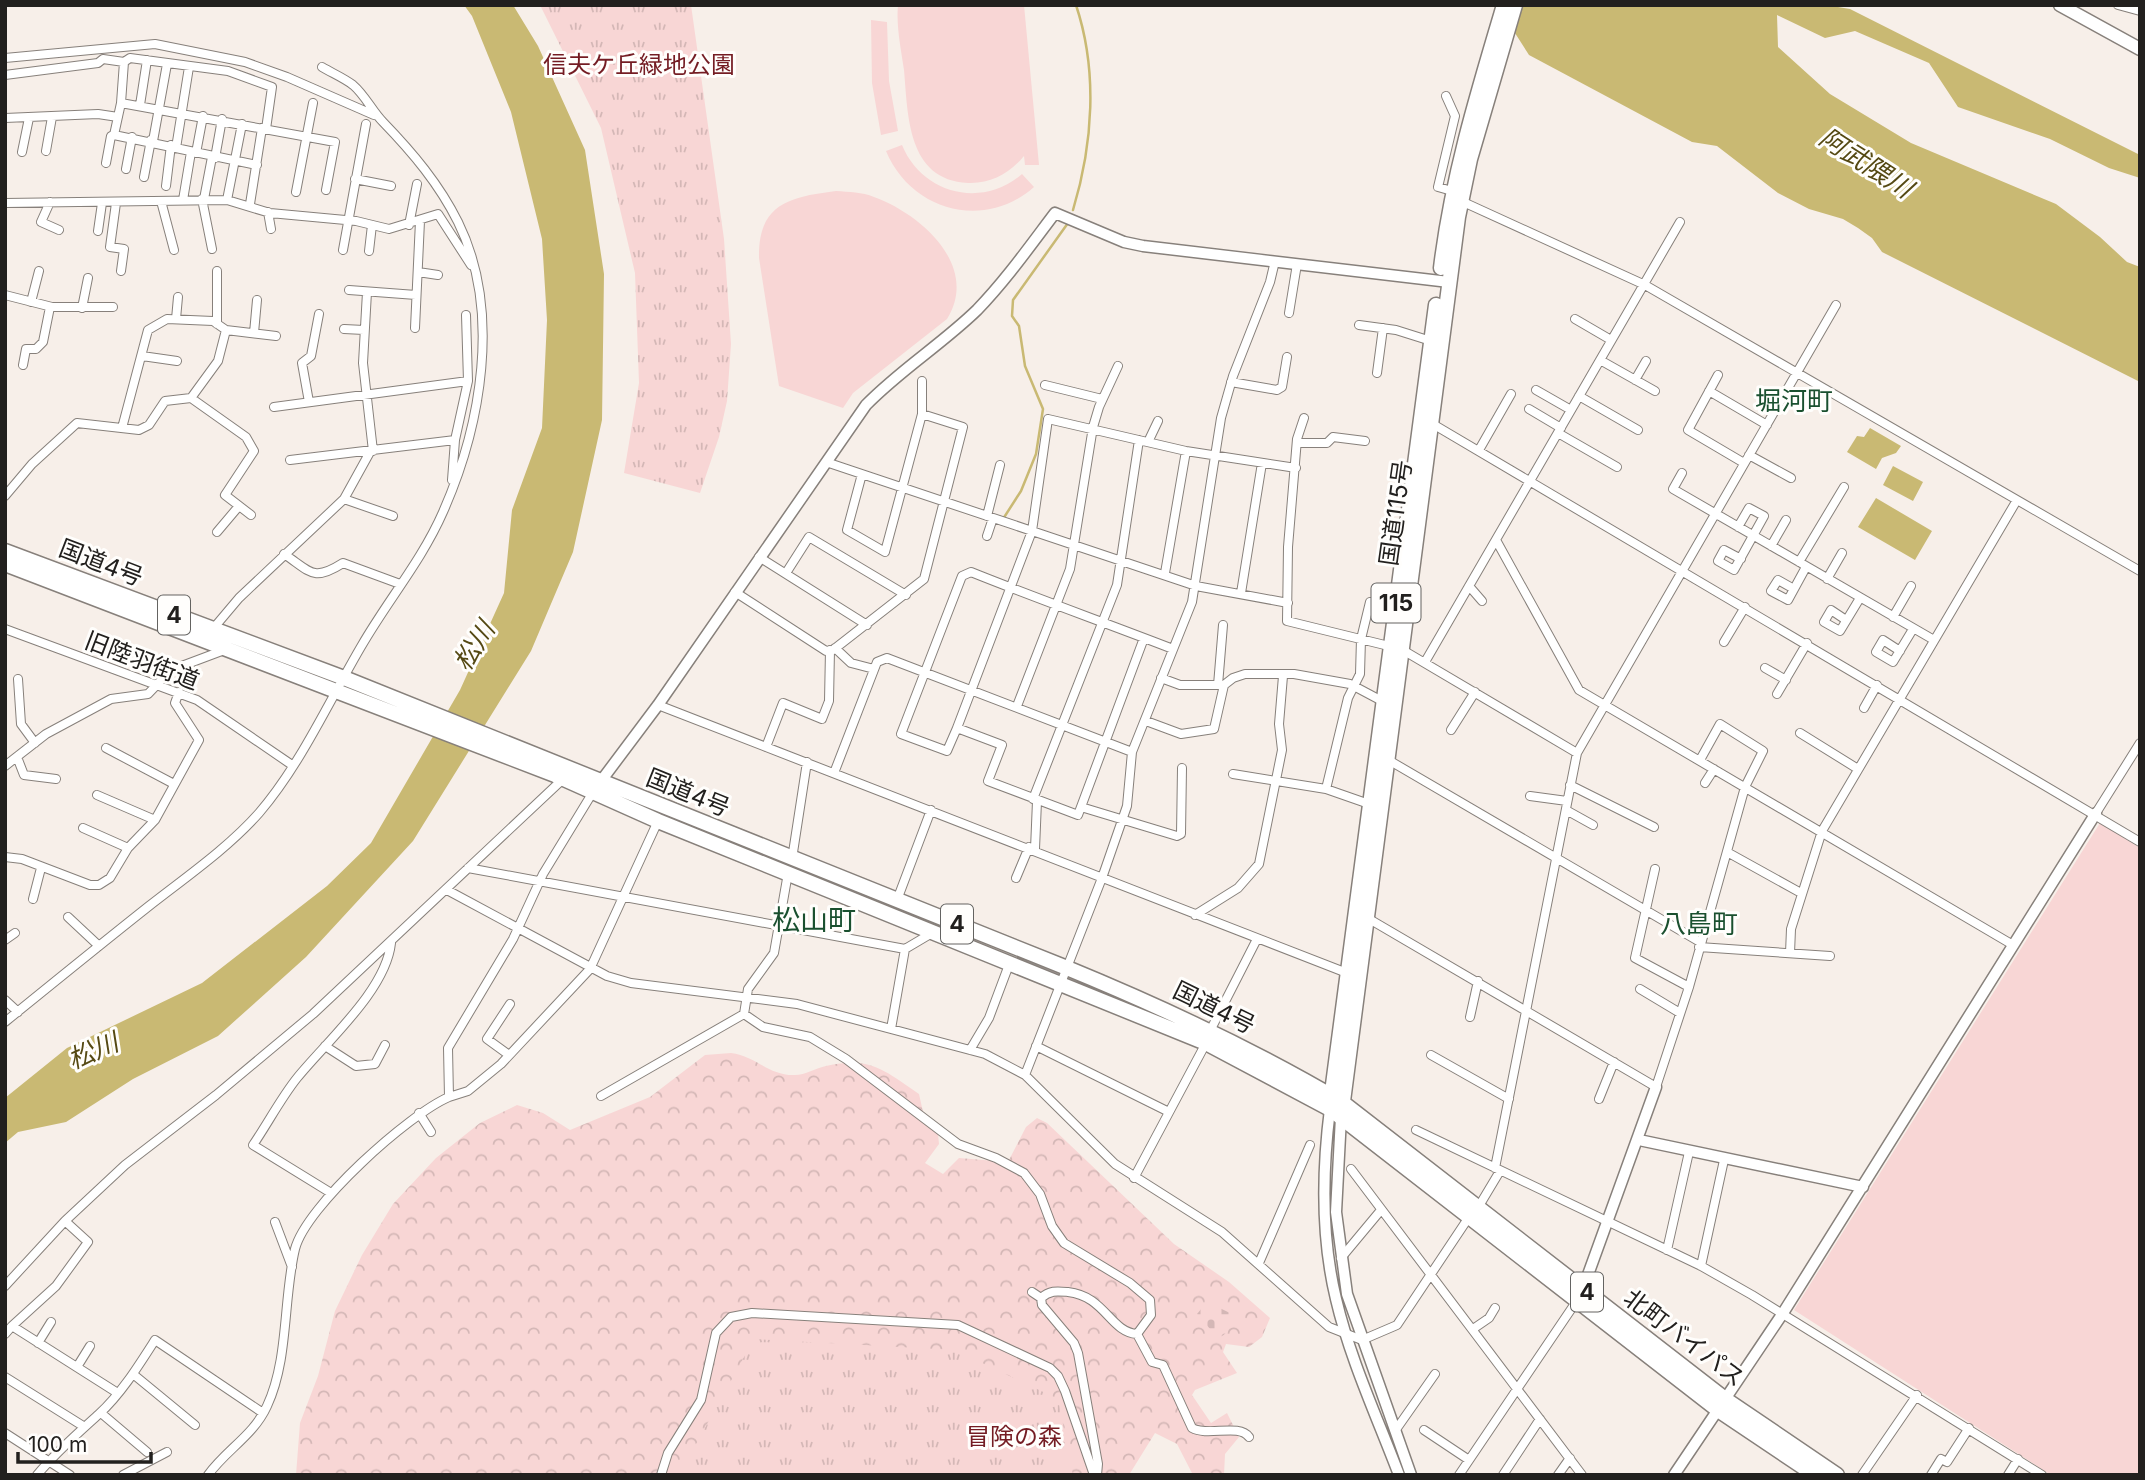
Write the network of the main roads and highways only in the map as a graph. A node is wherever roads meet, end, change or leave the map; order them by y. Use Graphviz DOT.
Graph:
graph roads {
  1 [pos="1504,5"];
  2 [pos="1515,5"];
  3 [pos="2070,8"];
  4 [pos="2140,49"];
  5 [pos="1480,102"];
  6 [pos="1444,282"];
  7 [pos="1426,422"];
  8 [pos="5,551"];
  9 [pos="5,564"];
  10 [pos="1395,648"];
  11 [pos="344,685"];
  12 [pos="1380,757"];
  13 [pos="597,787"];
  14 [pos="790,866"];
  15 [pos="1360,915"];
  16 [pos="1208,1037"];
  17 [pos="1336,1106"];
  18 [pos="1722,1405"];
  19 [pos="1815,1475"];
  20 [pos="1838,1475"];
  1 -- 5 [label="highway, 国道115号 / 115"];
  2 -- 5 [label="highway, 国道115号 / 115"];
  3 -- 4 [label="main road"];
  5 -- 6 [label="highway, 国道115号 / 115"];
  6 -- 7 [label="highway, 国道115号 / 115"];
  6 -- 7 [label="highway, 国道115号 / 115"];
  7 -- 10 [label="highway, 国道115号 / 115"];
  8 -- 11 [label="highway, 国道4号 / 4"];
  9 -- 11 [label="highway, 国道4号 / 4"];
  10 -- 12 [label="highway, 国道115号 / 115"];
  10 -- 12 [label="highway, 国道115号 / 115"];
  11 -- 13 [label="highway, 国道4号 / 4"];
  12 -- 15 [label="highway, 国道115号 / 115"];
  12 -- 15 [label="highway, 国道115号 / 115"];
  13 -- 14 [label="highway, 国道4号 / 4"];
  13 -- 14 [label="highway, 国道4号 / 4"];
  14 -- 16 [label="highway, 国道4号 / 4"];
  14 -- 16 [label="highway, 国道4号 / 4"];
  15 -- 17 [label="highway, 国道115号 / 115"];
  15 -- 17 [label="highway, 国道115号 / 115"];
  16 -- 17 [label="highway, 国道4号 / 4"];
  17 -- 18 [label="highway, 北町バイパス / 4"];
  18 -- 19 [label="highway, 北町バイパス / 4"];
  18 -- 20 [label="highway, 北町バイパス / 4"];
}
